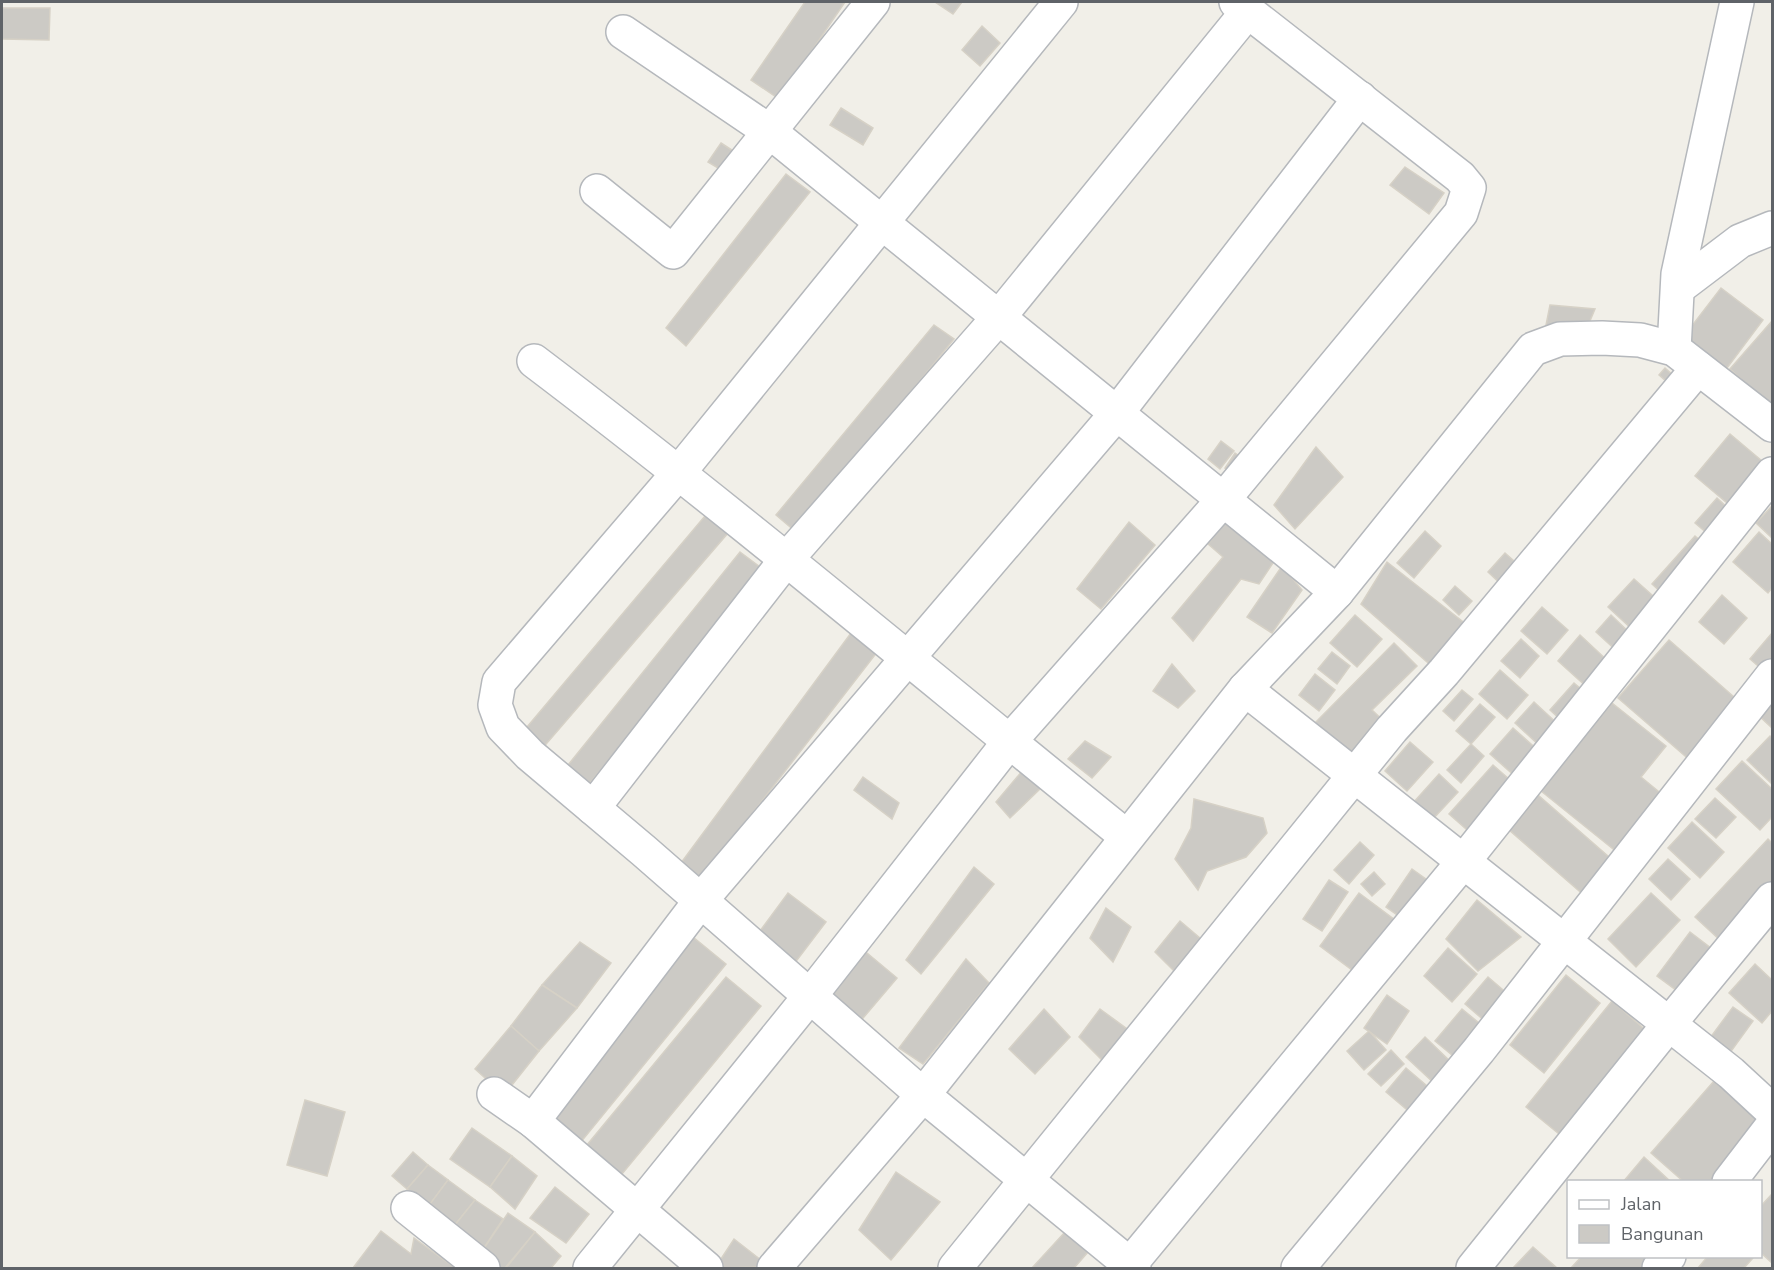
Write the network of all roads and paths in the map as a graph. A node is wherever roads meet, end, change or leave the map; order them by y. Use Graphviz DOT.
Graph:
graph roads {
  1 [pos="873,2"];
  2 [pos="1061,2"];
  3 [pos="1737,2"];
  4 [pos="1242,6"];
  5 [pos="623,32"];
  6 [pos="1360,98"];
  7 [pos="769,131"];
  8 [pos="597,191"];
  9 [pos="881,220"];
  10 [pos="1773,228"];
  11 [pos="1678,288"];
  12 [pos="999,316"];
  13 [pos="1686,358"];
  14 [pos="534,361"];
  15 [pos="1117,413"];
  16 [pos="1773,425"];
  17 [pos="680,471"];
  18 [pos="1773,474"];
  19 [pos="1223,500"];
  20 [pos="784,561"];
  21 [pos="1336,592"];
  22 [pos="906,658"];
  23 [pos="1773,676"];
  24 [pos="1245,689"];
  25 [pos="1009,742"];
  26 [pos="1356,776"];
  27 [pos="593,807"];
  28 [pos="1127,837"];
  29 [pos="1463,861"];
  30 [pos="1773,899"];
  31 [pos="701,900"];
  32 [pos="1565,942"];
  33 [pos="810,996"];
  34 [pos="1668,1024"];
  35 [pos="494,1094"];
  36 [pos="923,1095"];
  37 [pos="1773,1111"];
  38 [pos="532,1121"];
  39 [pos="1773,1126"];
  40 [pos="1731,1180"];
  41 [pos="1028,1182"];
  42 [pos="408,1208"];
  43 [pos="636,1209"];
  44 [pos="1130,1267"];
  45 [pos="483,1269"];
  46 [pos="590,1269"];
  47 [pos="706,1269"];
  48 [pos="774,1269"];
  49 [pos="956,1269"];
  50 [pos="1298,1269"];
  51 [pos="1473,1269"];
  1 -- 7 [label="street"];
  2 -- 9 [label="street"];
  3 -- 11 [label="street"];
  4 -- 6 [label="street"];
  4 -- 12 [label="street"];
  5 -- 7 [label="street"];
  6 -- 15 [label="street"];
  6 -- 19 [label="street"];
  7 -- 8 [label="street"];
  7 -- 9 [label="street"];
  9 -- 12 [label="street"];
  9 -- 17 [label="street"];
  10 -- 11 [label="street"];
  11 -- 13 [label="street"];
  12 -- 15 [label="street"];
  12 -- 20 [label="street"];
  13 -- 16 [label="street"];
  13 -- 21 [label="street"];
  13 -- 26 [label="street"];
  14 -- 17 [label="street"];
  15 -- 19 [label="street"];
  15 -- 22 [label="street"];
  17 -- 20 [label="street"];
  17 -- 27 [label="street"];
  18 -- 29 [label="street"];
  19 -- 21 [label="street"];
  19 -- 25 [label="street"];
  20 -- 22 [label="street"];
  20 -- 27 [label="street"];
  21 -- 24 [label="street"];
  22 -- 25 [label="street"];
  22 -- 31 [label="street"];
  23 -- 32 [label="street"];
  24 -- 26 [label="street"];
  24 -- 28 [label="street"];
  25 -- 28 [label="street"];
  25 -- 33 [label="street"];
  26 -- 29 [label="street"];
  26 -- 41 [label="street"];
  27 -- 31 [label="street"];
  28 -- 36 [label="street"];
  29 -- 32 [label="street"];
  29 -- 44 [label="street"];
  30 -- 34 [label="street"];
  31 -- 33 [label="street"];
  31 -- 38 [label="street"];
  32 -- 34 [label="street"];
  32 -- 50 [label="street"];
  33 -- 36 [label="street"];
  33 -- 43 [label="street"];
  34 -- 37 [label="street"];
  34 -- 51 [label="street"];
  35 -- 38 [label="street"];
  36 -- 41 [label="street"];
  36 -- 48 [label="street"];
  38 -- 43 [label="street"];
  39 -- 40 [label="street"];
  41 -- 44 [label="street"];
  41 -- 49 [label="street"];
  42 -- 45 [label="street"];
  43 -- 46 [label="street"];
  43 -- 47 [label="street"];
}
